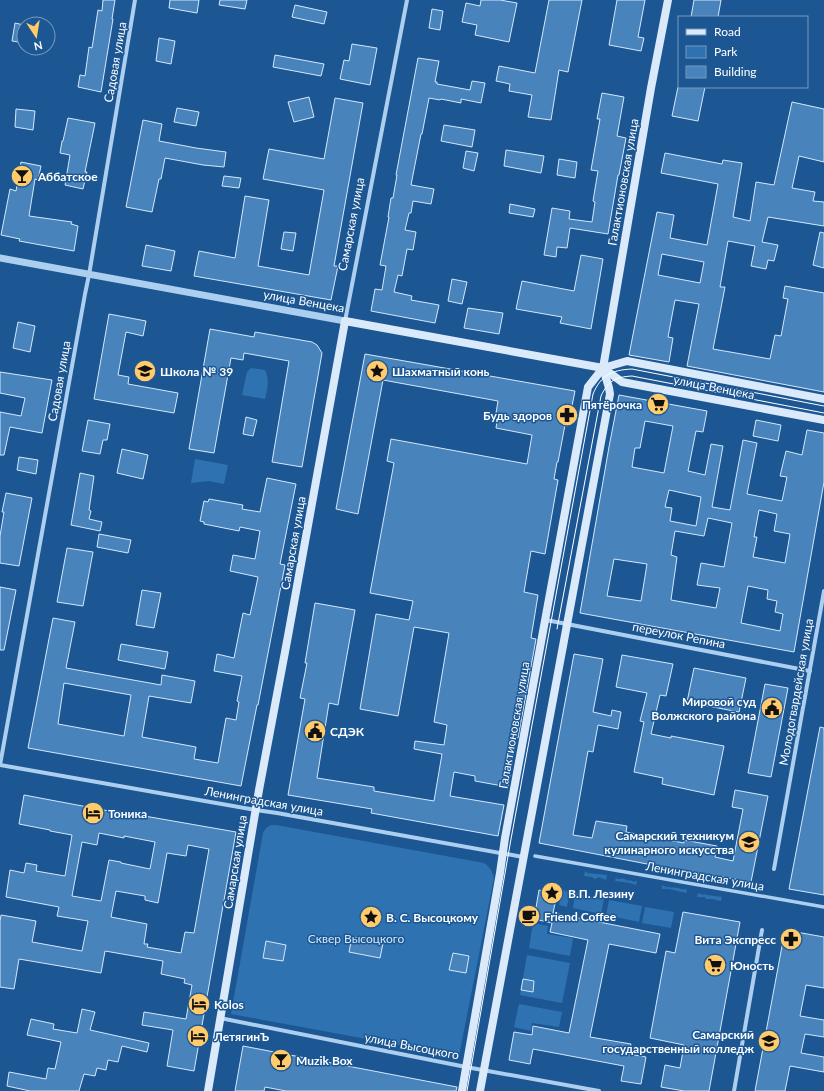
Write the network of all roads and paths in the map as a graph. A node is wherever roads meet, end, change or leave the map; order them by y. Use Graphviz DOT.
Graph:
graph roads {
  1 [pos="135,0"];
  2 [pos="407,0"];
  3 [pos="668,0"];
  4 [pos="0,258"];
  5 [pos="89,274"];
  6 [pos="345,321"];
  7 [pos="603,368"];
  8 [pos="824,399"];
  9 [pos="824,420"];
  10 [pos="824,590"];
  11 [pos="545,620"];
  12 [pos="567,623"];
  13 [pos="810,671"];
  14 [pos="0,765"];
  15 [pos="256,810"];
  16 [pos="502,854"];
  17 [pos="535,856"];
  18 [pos="524,858"];
  19 [pos="774,869"];
  20 [pos="824,907"];
  21 [pos="762,930"];
  22 [pos="220,1018"];
  23 [pos="466,1067"];
  24 [pos="484,1070"];
  25 [pos="208,1091"];
  26 [pos="462,1091"];
  27 [pos="480,1091"];
  28 [pos="600,1091"];
  29 [pos="734,1091"];
  1 -- 5 [label="street, Садовая улица"];
  2 -- 6 [label="street, Самарская улица"];
  3 -- 7 [label="main road, Галактионовская улица"];
  4 -- 5 [label="street, улица Венцека"];
  5 -- 6 [label="street, улица Венцека"];
  5 -- 14 [label="street, Садовая улица"];
  6 -- 7 [label="main road, улица Венцека"];
  6 -- 15 [label="main road, Самарская улица"];
  7 -- 8 [label="main road, улица Венцека"];
  7 -- 9 [label="main road, улица Венцека"];
  7 -- 11 [label="main road, Галактионовская улица"];
  7 -- 12 [label="main road, Галактионовская улица"];
  10 -- 13 [label="street, Молодогвардейская улица"];
  11 -- 12 [label="street, переулок Репина"];
  11 -- 16 [label="main road, Галактионовская улица"];
  12 -- 13 [label="street, переулок Репина"];
  12 -- 18 [label="main road, Галактионовская улица"];
  13 -- 19 [label="street, Молодогвардейская улица"];
  14 -- 15 [label="street, Ленинградская улица"];
  15 -- 16 [label="street, Ленинградская улица"];
  15 -- 22 [label="main road, Самарская улица"];
  16 -- 18 [label="street, Ленинградская улица"];
  16 -- 23 [label="main road, Галактионовская улица"];
  17 -- 20 [label="street, Ленинградская улица"];
  18 -- 24 [label="main road, Галактионовская улица"];
  21 -- 29 [label="street"];
  22 -- 23 [label="street, улица Высоцкого"];
  22 -- 25 [label="main road, Самарская улица"];
  23 -- 24 [label="street, улица Высоцкого"];
  23 -- 26 [label="main road, Галактионовская улица"];
  24 -- 27 [label="main road, Галактионовская улица"];
  24 -- 28 [label="street, улица Высоцкого"];
}
